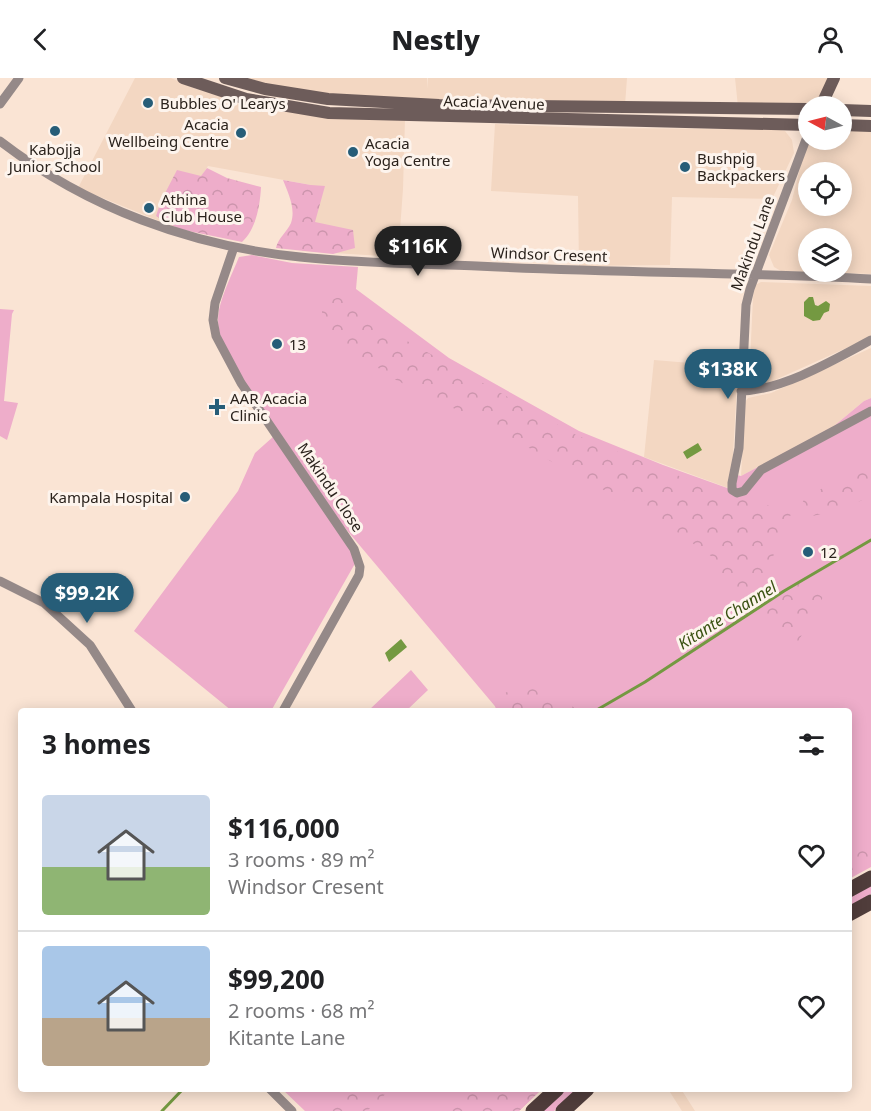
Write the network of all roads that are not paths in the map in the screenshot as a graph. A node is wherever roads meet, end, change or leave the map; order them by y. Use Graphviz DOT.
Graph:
graph roads {
  1 [pos="19,78"];
  2 [pos="183,78"];
  3 [pos="225,78"];
  4 [pos="834,78"];
  5 [pos="826,96"];
  6 [pos="0,104"];
  7 [pos="798,109"];
  8 [pos="852,110"];
  9 [pos="871,111"];
  10 [pos="798,125"];
  11 [pos="852,125"];
  12 [pos="871,126"];
  13 [pos="0,141"];
  14 [pos="802,150"];
  15 [pos="234,247"];
  16 [pos="755,275"];
  17 [pos="871,279"];
  18 [pos="871,340"];
  19 [pos="741,391"];
  20 [pos="871,411"];
  21 [pos="0,581"];
  22 [pos="130,708"];
  23 [pos="285,708"];
  24 [pos="871,878"];
  25 [pos="852,888"];
  26 [pos="871,902"];
  27 [pos="852,912"];
  28 [pos="273,1092"];
  29 [pos="554,1092"];
  30 [pos="584,1092"];
  31 [pos="292,1111"];
  32 [pos="533,1111"];
  33 [pos="563,1111"];
  1 -- 6 [label="street"];
  2 -- 10 [label="main road, Acacia Avenue"];
  3 -- 7 [label="main road, Acacia Avenue"];
  4 -- 5 [label="main road"];
  8 -- 9 [label="main road"];
  11 -- 12 [label="main road"];
  13 -- 15 [label="street, Windsor Cresent"];
  14 -- 16 [label="street, Makindu Lane"];
  15 -- 16 [label="street, Windsor Cresent"];
  15 -- 23 [label="street, Makindu Close"];
  16 -- 17 [label="street, Windsor Cresent"];
  16 -- 19 [label="street, Makindu Lane"];
  18 -- 19 [label="street"];
  19 -- 20 [label="street, Makindu Lane"];
  21 -- 22 [label="street"];
  24 -- 25 [label="main road"];
  26 -- 27 [label="main road"];
  28 -- 31 [label="street"];
  29 -- 32 [label="main road"];
  30 -- 33 [label="main road"];
}
